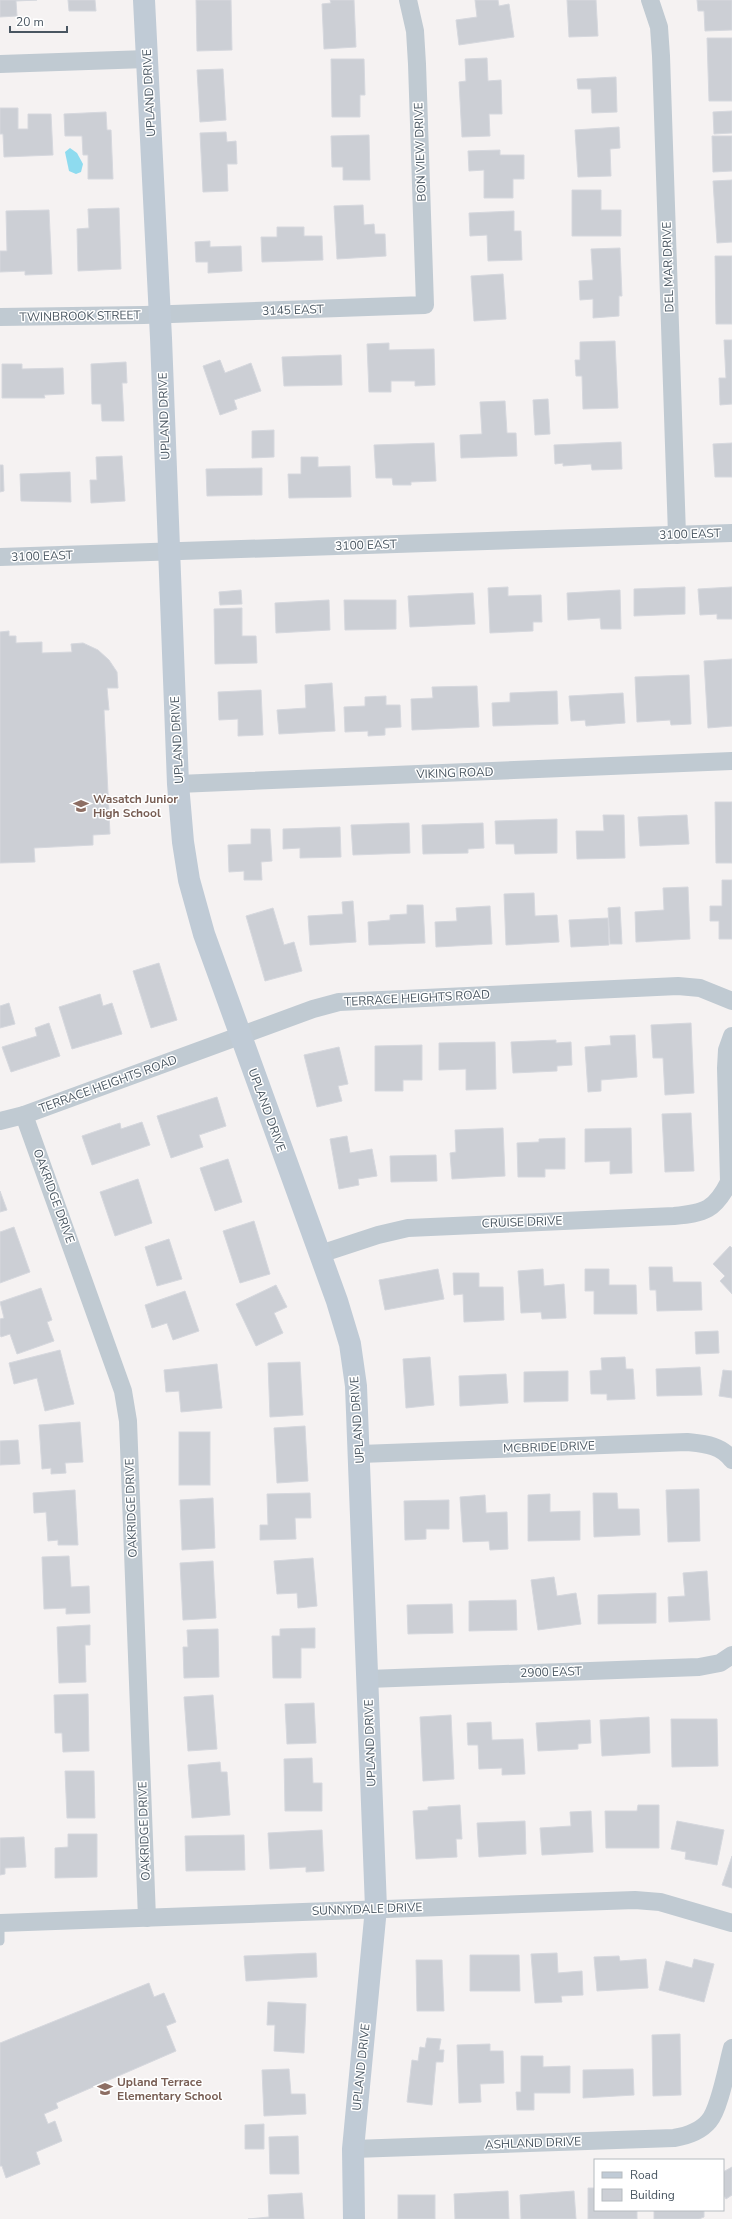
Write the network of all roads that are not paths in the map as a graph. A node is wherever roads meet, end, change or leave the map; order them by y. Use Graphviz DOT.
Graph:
graph roads {
  1 [pos="144,0"];
  2 [pos="408,0"];
  3 [pos="650,0"];
  4 [pos="147,59"];
  5 [pos="0,64"];
  6 [pos="426,305"];
  7 [pos="160,314"];
  8 [pos="0,317"];
  9 [pos="732,533"];
  10 [pos="677,535"];
  11 [pos="168,552"];
  12 [pos="0,557"];
  13 [pos="732,761"];
  14 [pos="178,784"];
  15 [pos="732,1001"];
  16 [pos="240,1036"];
  17 [pos="732,1036"];
  18 [pos="24,1115"];
  19 [pos="0,1121"];
  20 [pos="320,1254"];
  21 [pos="360,1454"];
  22 [pos="732,1460"];
  23 [pos="732,1655"];
  24 [pos="368,1679"];
  25 [pos="376,1908"];
  26 [pos="147,1918"];
  27 [pos="0,1923"];
  28 [pos="732,1923"];
  29 [pos="0,1941"];
  30 [pos="732,2048"];
  31 [pos="353,2149"];
  32 [pos="354,2219"];
  1 -- 4 [label="street, UPLAND DRIVE"];
  2 -- 6 [label="street, BON VIEW DRIVE"];
  3 -- 10 [label="street, DEL MAR DRIVE"];
  4 -- 5 [label="street"];
  4 -- 7 [label="street, UPLAND DRIVE"];
  6 -- 7 [label="street, 3145 EAST"];
  7 -- 8 [label="street, TWINBROOK STREET"];
  7 -- 11 [label="street, UPLAND DRIVE"];
  9 -- 10 [label="street, 3100 EAST"];
  10 -- 11 [label="street, 3100 EAST"];
  11 -- 12 [label="street, 3100 EAST"];
  11 -- 14 [label="street, UPLAND DRIVE"];
  13 -- 14 [label="street, VIKING ROAD"];
  14 -- 16 [label="street, UPLAND DRIVE"];
  15 -- 16 [label="street, TERRACE HEIGHTS ROAD"];
  16 -- 18 [label="street, TERRACE HEIGHTS ROAD"];
  16 -- 20 [label="street, UPLAND DRIVE"];
  17 -- 20 [label="street, CRUISE DRIVE"];
  18 -- 19 [label="street, TERRACE HEIGHTS ROAD"];
  18 -- 26 [label="street, OAKRIDGE DRIVE"];
  20 -- 21 [label="street, UPLAND DRIVE"];
  21 -- 22 [label="street, MCBRIDE DRIVE"];
  21 -- 24 [label="street, UPLAND DRIVE"];
  23 -- 24 [label="street, 2900 EAST"];
  24 -- 25 [label="street, UPLAND DRIVE"];
  25 -- 26 [label="street, SUNNYDALE DRIVE"];
  25 -- 28 [label="street, SUNNYDALE DRIVE"];
  25 -- 31 [label="street, UPLAND DRIVE"];
  26 -- 27 [label="street, SUNNYDALE DRIVE"];
  27 -- 29 [label="lane"];
  30 -- 31 [label="street, ASHLAND DRIVE"];
  31 -- 32 [label="street, UPLAND DRIVE"];
}
